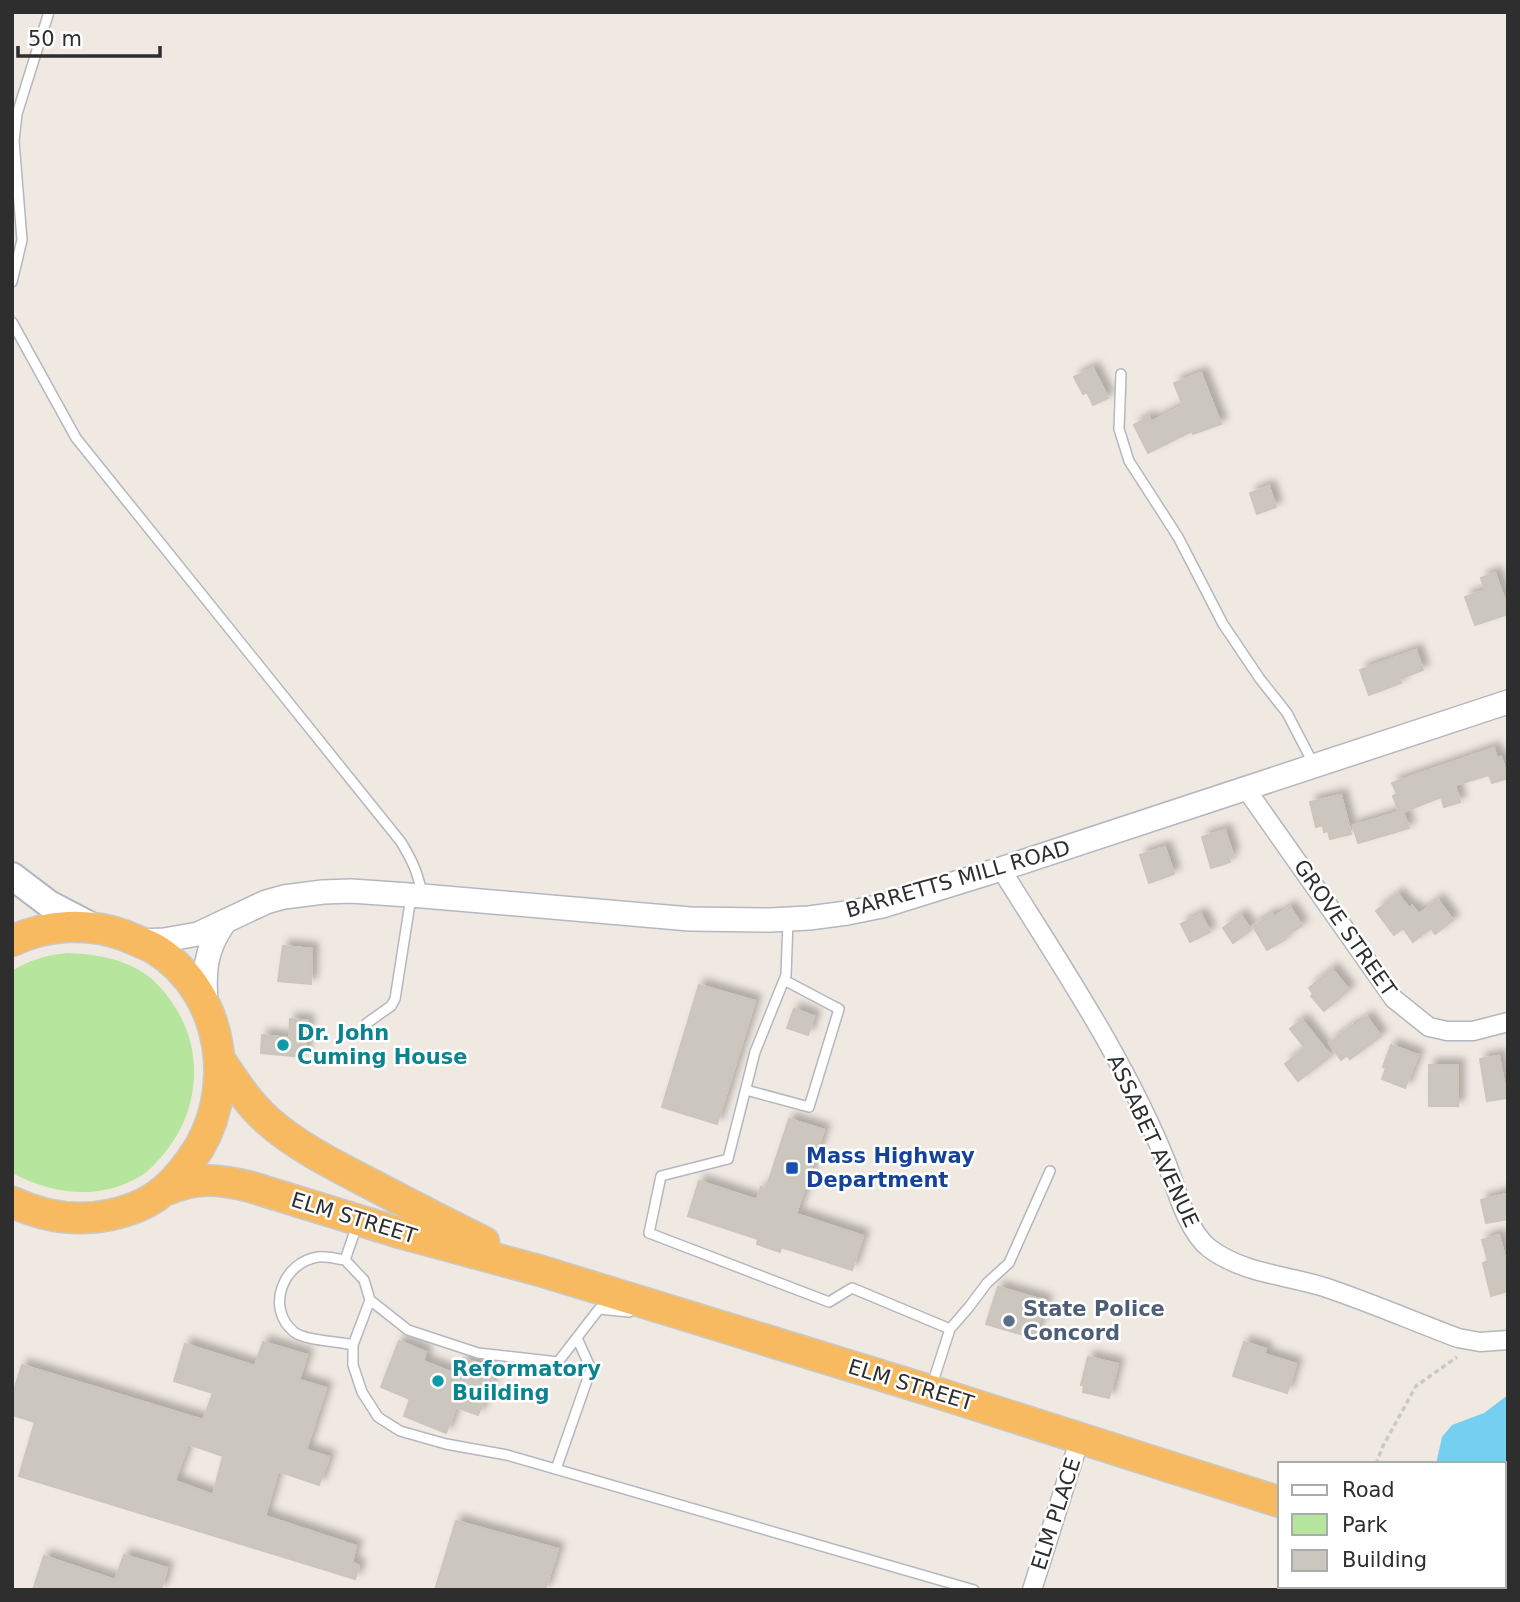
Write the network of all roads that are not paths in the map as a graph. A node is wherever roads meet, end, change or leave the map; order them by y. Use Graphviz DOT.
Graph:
graph roads {
  1 [pos="49,12"];
  2 [pos="12,282"];
  3 [pos="12,322"];
  4 [pos="1121,374"];
  5 [pos="1508,702"];
  6 [pos="1315,766"];
  7 [pos="1246,789"];
  8 [pos="1001,869"];
  9 [pos="12,876"];
  10 [pos="417,895"];
  11 [pos="788,919"];
  12 [pos="224,923"];
  13 [pos="96,929"];
  14 [pos="138,941"];
  15 [pos="12,942"];
  16 [pos="784,980"];
  17 [pos="206,1009"];
  18 [pos="1508,1022"];
  19 [pos="368,1023"];
  20 [pos="220,1060"];
  21 [pos="746,1090"];
  22 [pos="1050,1171"];
  23 [pos="166,1190"];
  24 [pos="12,1202"];
  25 [pos="12,1216"];
  26 [pos="57,1217"];
  27 [pos="358,1220"];
  28 [pos="345,1260"];
  29 [pos="541,1271"];
  30 [pos="370,1300"];
  31 [pos="689,1316"];
  32 [pos="950,1329"];
  33 [pos="577,1338"];
  34 [pos="1508,1340"];
  35 [pos="353,1345"];
  36 [pos="930,1391"];
  37 [pos="1080,1438"];
  38 [pos="556,1469"];
  39 [pos="1278,1501"];
  40 [pos="974,1590"];
  41 [pos="1032,1590"];
  1 -- 2 [label="lane"];
  3 -- 10 [label="lane"];
  4 -- 6 [label="lane"];
  5 -- 6 [label="street, BARRETTS MILL ROAD"];
  6 -- 7 [label="street, BARRETTS MILL ROAD"];
  7 -- 8 [label="street, BARRETTS MILL ROAD"];
  7 -- 18 [label="street, GROVE STREET"];
  8 -- 11 [label="street, BARRETTS MILL ROAD"];
  8 -- 34 [label="street, ASSABET AVENUE"];
  9 -- 13 [label="main road"];
  10 -- 11 [label="street, BARRETTS MILL ROAD"];
  10 -- 12 [label="street, BARRETTS MILL ROAD"];
  10 -- 19 [label="lane"];
  11 -- 16 [label="lane"];
  12 -- 14 [label="street, BARRETTS MILL ROAD"];
  12 -- 17 [label="street"];
  13 -- 14 [label="highway"];
  13 -- 15 [label="highway"];
  14 -- 17 [label="highway"];
  16 -- 21 [label="lane"];
  16 -- 21 [label="lane"];
  17 -- 20 [label="highway"];
  20 -- 23 [label="highway"];
  20 -- 29 [label="highway, ELM STREET"];
  21 -- 32 [label="lane"];
  22 -- 32 [label="lane"];
  23 -- 26 [label="highway"];
  23 -- 27 [label="highway, ELM STREET"];
  24 -- 26 [label="highway"];
  25 -- 26 [label="street"];
  27 -- 28 [label="lane"];
  27 -- 29 [label="highway, ELM STREET"];
  28 -- 30 [label="lane"];
  28 -- 35 [label="lane"];
  29 -- 31 [label="highway, ELM STREET"];
  30 -- 33 [label="lane"];
  30 -- 35 [label="lane"];
  31 -- 33 [label="lane"];
  31 -- 36 [label="highway, ELM STREET"];
  32 -- 36 [label="lane"];
  33 -- 38 [label="lane"];
  35 -- 38 [label="lane"];
  36 -- 37 [label="highway, ELM STREET"];
  37 -- 39 [label="highway, ELM STREET"];
  37 -- 41 [label="street, ELM PLACE"];
  38 -- 40 [label="lane"];
}
